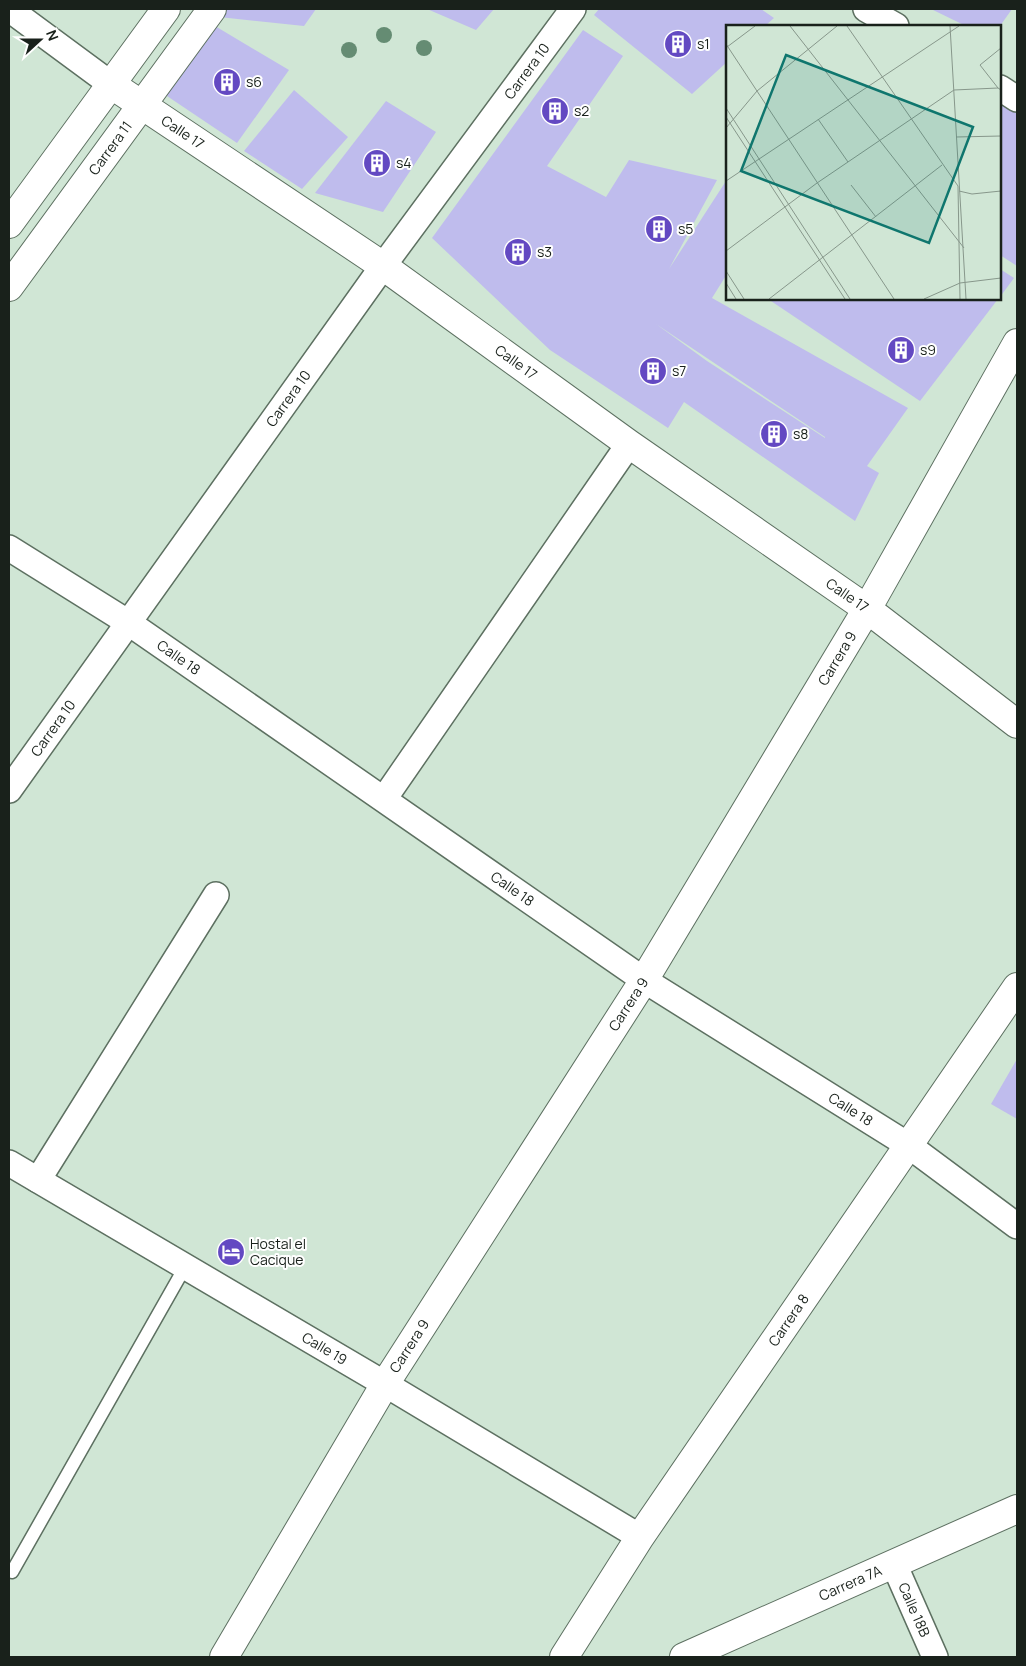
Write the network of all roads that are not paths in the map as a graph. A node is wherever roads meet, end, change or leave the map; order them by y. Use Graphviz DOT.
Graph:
graph roads {
  1 [pos="9,9"];
  2 [pos="166,9"];
  3 [pos="212,9"];
  4 [pos="573,9"];
  5 [pos="866,9"];
  6 [pos="894,25"];
  7 [pos="112,85"];
  8 [pos="1001,89"];
  9 [pos="1017,99"];
  10 [pos="143,104"];
  11 [pos="9,224"];
  12 [pos="383,266"];
  13 [pos="9,287"];
  14 [pos="1017,342"];
  15 [pos="628,444"];
  16 [pos="9,548"];
  17 [pos="867,609"];
  18 [pos="130,623"];
  19 [pos="1017,724"];
  20 [pos="9,790"];
  21 [pos="384,799"];
  22 [pos="216,895"];
  23 [pos="644,980"];
  24 [pos="1017,987"];
  25 [pos="908,1145"];
  26 [pos="9,1163"];
  27 [pos="38,1180"];
  28 [pos="1017,1226"];
  29 [pos="185,1267"];
  30 [pos="385,1384"];
  31 [pos="1017,1509"];
  32 [pos="640,1537"];
  33 [pos="894,1564"];
  34 [pos="12,1572"];
  35 [pos="593,1613"];
  36 [pos="224,1657"];
  37 [pos="564,1657"];
  38 [pos="588,1657"];
  39 [pos="684,1657"];
  40 [pos="935,1657"];
  1 -- 7 [label="street, Calle 17"];
  2 -- 7 [label="street"];
  3 -- 10 [label="street, Carrera 11"];
  4 -- 12 [label="street, Carrera 10"];
  5 -- 6 [label="street"];
  7 -- 10 [label="street, Calle 17"];
  7 -- 11 [label="street"];
  8 -- 9 [label="street"];
  10 -- 12 [label="street, Calle 17"];
  10 -- 13 [label="street, Carrera 11"];
  12 -- 15 [label="street, Calle 17"];
  12 -- 18 [label="street, Carrera 10"];
  14 -- 17 [label="street, Carrera 9"];
  15 -- 17 [label="street, Calle 17"];
  15 -- 21 [label="street"];
  16 -- 18 [label="street, Calle 18"];
  17 -- 19 [label="street, Calle 17"];
  17 -- 23 [label="street, Carrera 9"];
  18 -- 20 [label="street, Carrera 10"];
  18 -- 21 [label="street, Calle 18"];
  21 -- 23 [label="street, Calle 18"];
  22 -- 27 [label="street"];
  23 -- 25 [label="street, Calle 18"];
  23 -- 30 [label="street, Carrera 9"];
  24 -- 25 [label="street, Carrera 8"];
  25 -- 28 [label="street, Calle 18"];
  25 -- 32 [label="street, Carrera 8"];
  26 -- 27 [label="street, Calle 19"];
  27 -- 29 [label="street, Calle 19"];
  29 -- 30 [label="street, Calle 19"];
  29 -- 34 [label="lane"];
  30 -- 32 [label="street, Calle 19"];
  30 -- 36 [label="street, Carrera 9"];
  31 -- 33 [label="street, Carrera 7A"];
  32 -- 35 [label="street, Carrera 8"];
  33 -- 39 [label="street, Carrera 7A"];
  33 -- 40 [label="street, Calle 18B"];
  35 -- 37 [label="street, Carrera 8"];
  35 -- 38 [label="street"];
}
